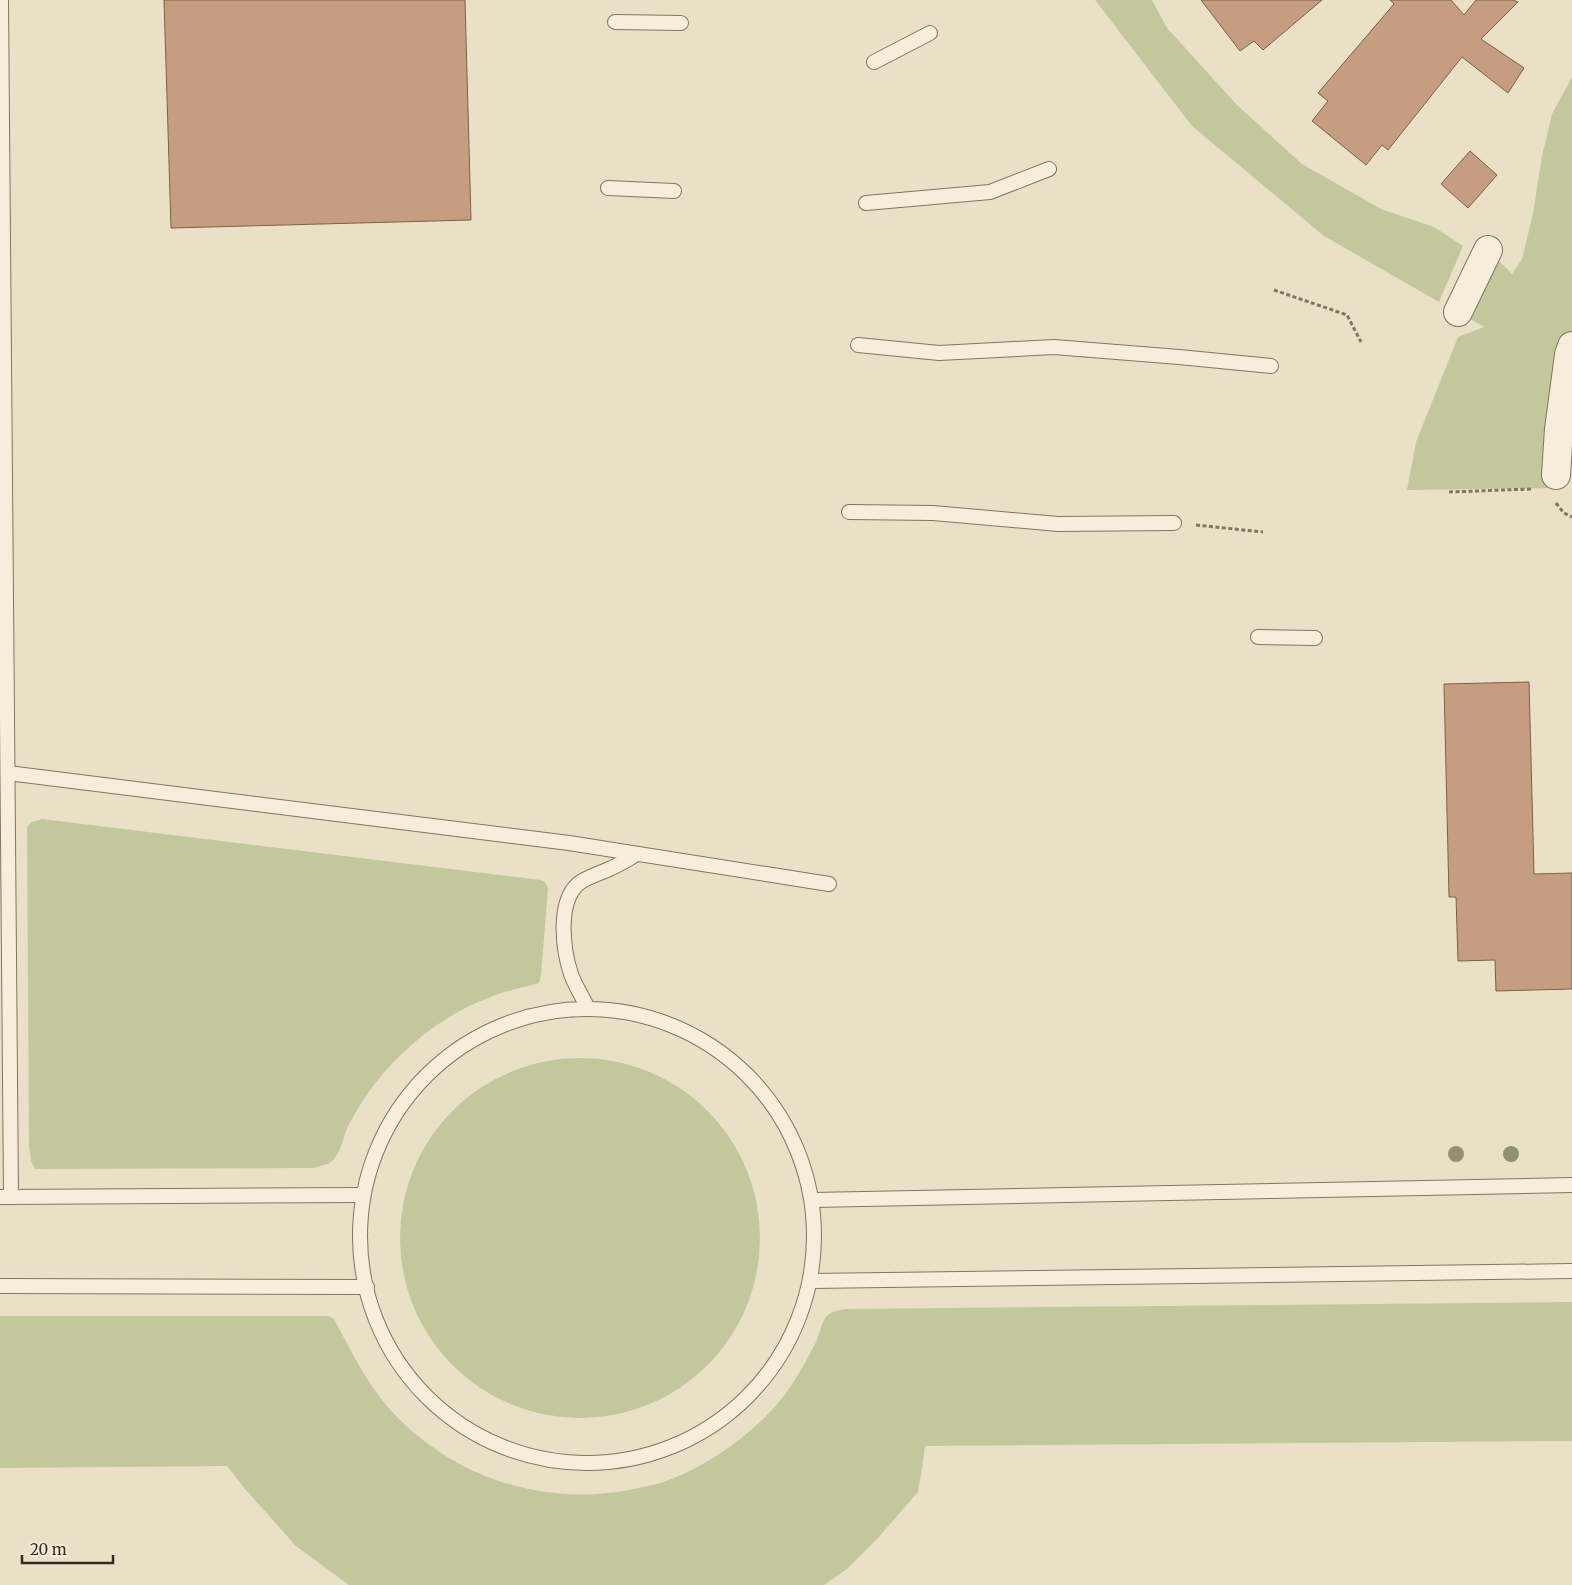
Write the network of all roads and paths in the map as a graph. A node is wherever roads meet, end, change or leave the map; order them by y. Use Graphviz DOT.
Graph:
graph roads {
  1 [pos="1,0"];
  2 [pos="615,22"];
  3 [pos="681,22"];
  4 [pos="930,33"];
  5 [pos="874,62"];
  6 [pos="1049,169"];
  7 [pos="608,188"];
  8 [pos="674,191"];
  9 [pos="866,202"];
  10 [pos="1488,250"];
  11 [pos="1274,290"];
  12 [pos="1458,312"];
  13 [pos="1361,342"];
  14 [pos="858,345"];
  15 [pos="1572,346"];
  16 [pos="1271,366"];
  17 [pos="1545,482"];
  18 [pos="1449,492"];
  19 [pos="849,512"];
  20 [pos="1174,522"];
  21 [pos="1262,532"];
  22 [pos="1258,637"];
  23 [pos="1316,638"];
  24 [pos="8,773"];
  25 [pos="636,854"];
  26 [pos="828,884"];
  27 [pos="588,1009"];
  28 [pos="1572,1185"];
  29 [pos="362,1195"];
  30 [pos="6,1197"];
  31 [pos="812,1200"];
  32 [pos="1572,1271"];
  33 [pos="810,1281"];
  34 [pos="0,1286"];
  35 [pos="368,1287"];
  1 -- 24 [label="lane"];
  2 -- 3 [label="lane"];
  4 -- 5 [label="lane"];
  6 -- 9 [label="lane"];
  7 -- 8 [label="lane"];
  10 -- 12 [label="street"];
  11 -- 13 [label="path"];
  14 -- 16 [label="lane"];
  15 -- 17 [label="street"];
  17 -- 18 [label="path"];
  19 -- 20 [label="lane"];
  20 -- 21 [label="path"];
  22 -- 23 [label="lane"];
  24 -- 25 [label="lane"];
  24 -- 30 [label="lane"];
  25 -- 26 [label="lane"];
  25 -- 27 [label="lane"];
  27 -- 29 [label="lane"];
  27 -- 31 [label="lane"];
  28 -- 31 [label="lane"];
  29 -- 30 [label="lane"];
  29 -- 35 [label="lane"];
  31 -- 33 [label="lane"];
  32 -- 33 [label="lane"];
  33 -- 35 [label="lane"];
  34 -- 35 [label="lane"];
}
